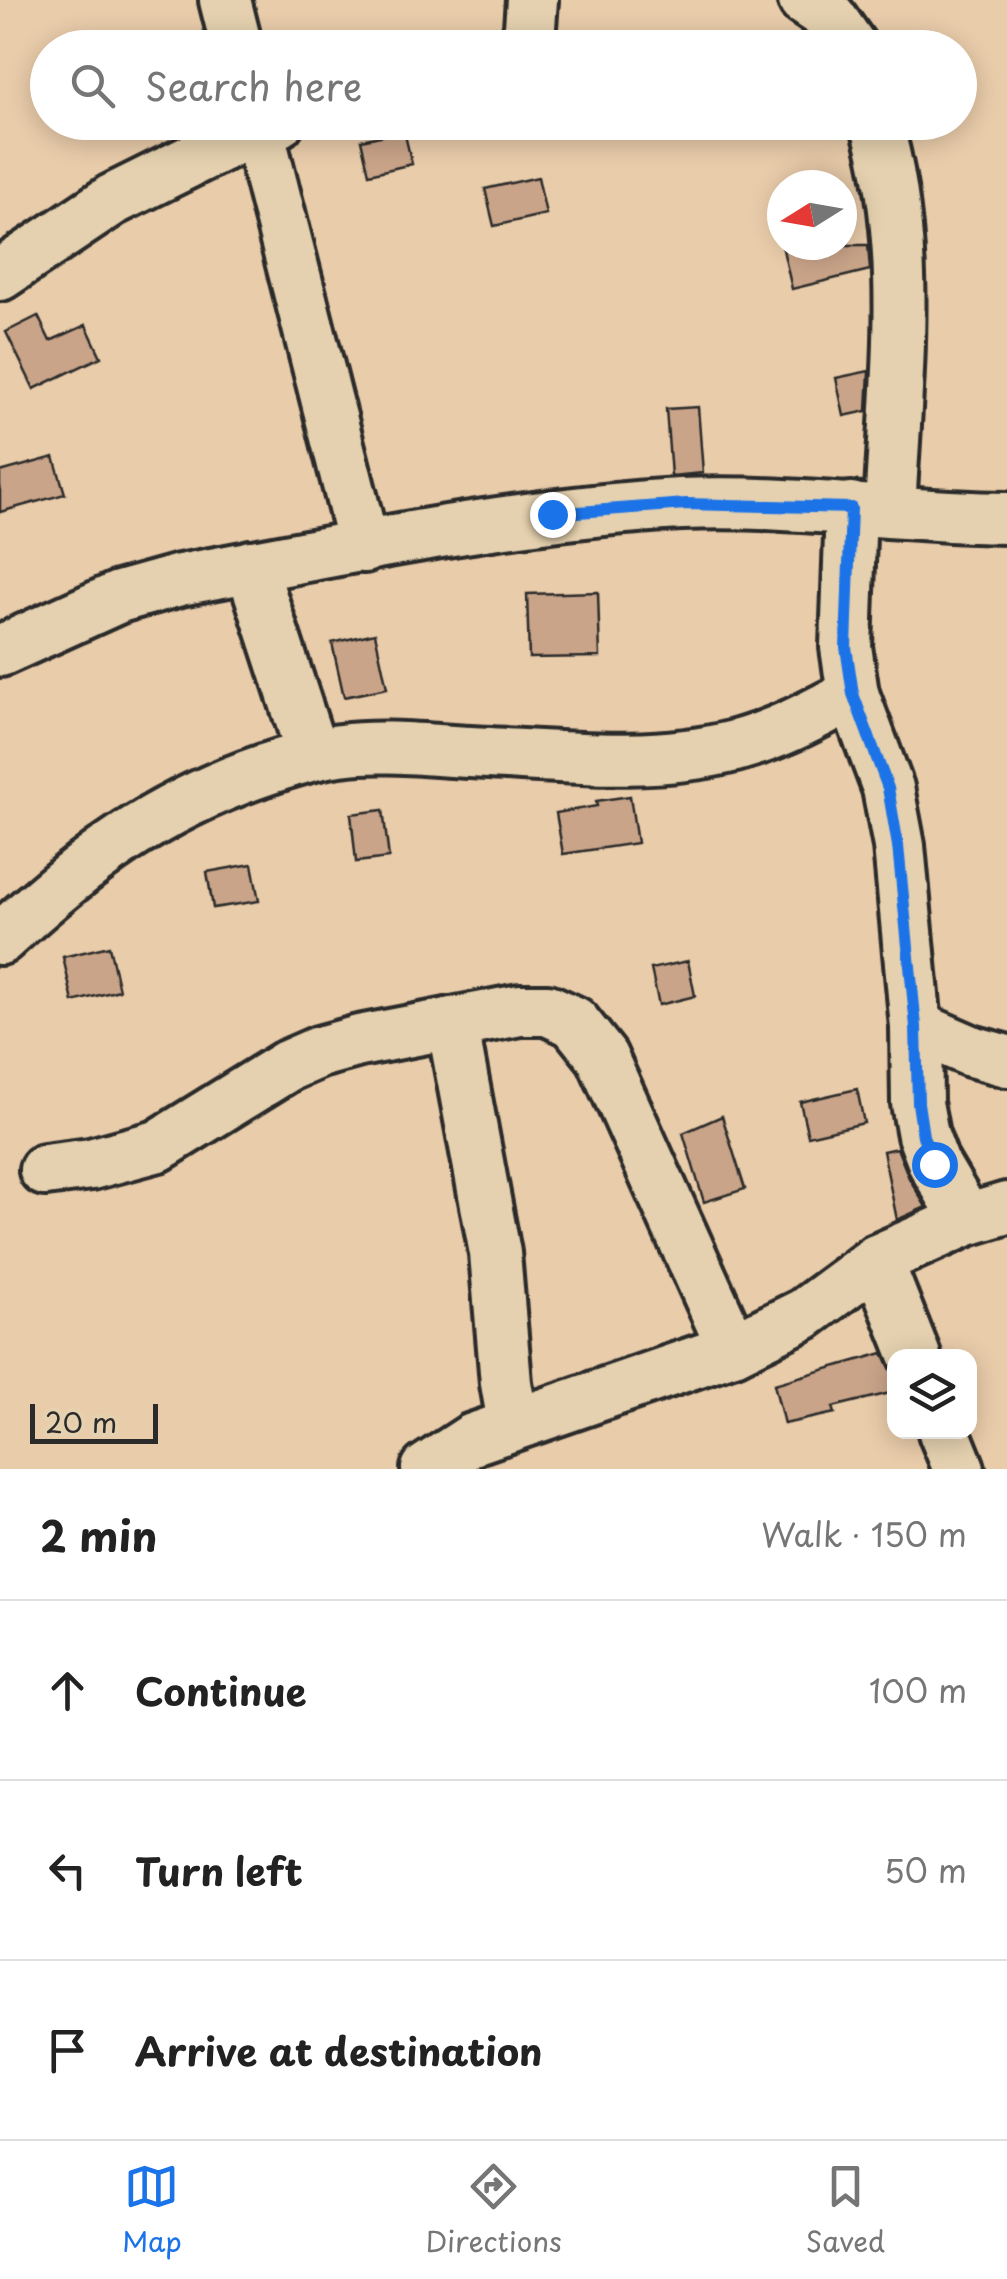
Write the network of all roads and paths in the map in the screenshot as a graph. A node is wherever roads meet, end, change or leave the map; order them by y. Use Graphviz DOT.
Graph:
graph roads {
  1 [pos="225,0"];
  2 [pos="532,0"];
  3 [pos="804,0"];
  4 [pos="232,30"];
  5 [pos="529,30"];
  6 [pos="840,30"];
  7 [pos="232,140"];
  8 [pos="268,140"];
  9 [pos="880,140"];
  10 [pos="0,275"];
  11 [pos="870,510"];
  12 [pos="1007,518"];
  13 [pos="364,547"];
  14 [pos="251,566"];
  15 [pos="0,651"];
  16 [pos="853,694"];
  17 [pos="312,754"];
  18 [pos="0,939"];
  19 [pos="452,1023"];
  20 [pos="916,1027"];
  21 [pos="1007,1061"];
  22 [pos="45,1170"];
  23 [pos="987,1214"];
  24 [pos="878,1260"];
  25 [pos="733,1349"];
  26 [pos="912,1349"];
  27 [pos="513,1423"];
  28 [pos="947,1439"];
  29 [pos="427,1469"];
  30 [pos="959,1469"];
  1 -- 4 [label="street"];
  2 -- 5 [label="street"];
  3 -- 6 [label="street"];
  7 -- 10 [label="street"];
  8 -- 13 [label="street"];
  9 -- 11 [label="street"];
  11 -- 12 [label="street"];
  11 -- 13 [label="street"];
  11 -- 16 [label="street"];
  13 -- 14 [label="street"];
  14 -- 15 [label="street"];
  14 -- 17 [label="street"];
  16 -- 17 [label="street"];
  16 -- 20 [label="street"];
  17 -- 18 [label="street"];
  19 -- 22 [label="street"];
  19 -- 25 [label="street"];
  19 -- 27 [label="street"];
  20 -- 21 [label="street"];
  20 -- 23 [label="street"];
  23 -- 24 [label="street"];
  24 -- 25 [label="street"];
  24 -- 26 [label="street"];
  25 -- 27 [label="street"];
  27 -- 29 [label="street"];
  28 -- 30 [label="street"];
}
